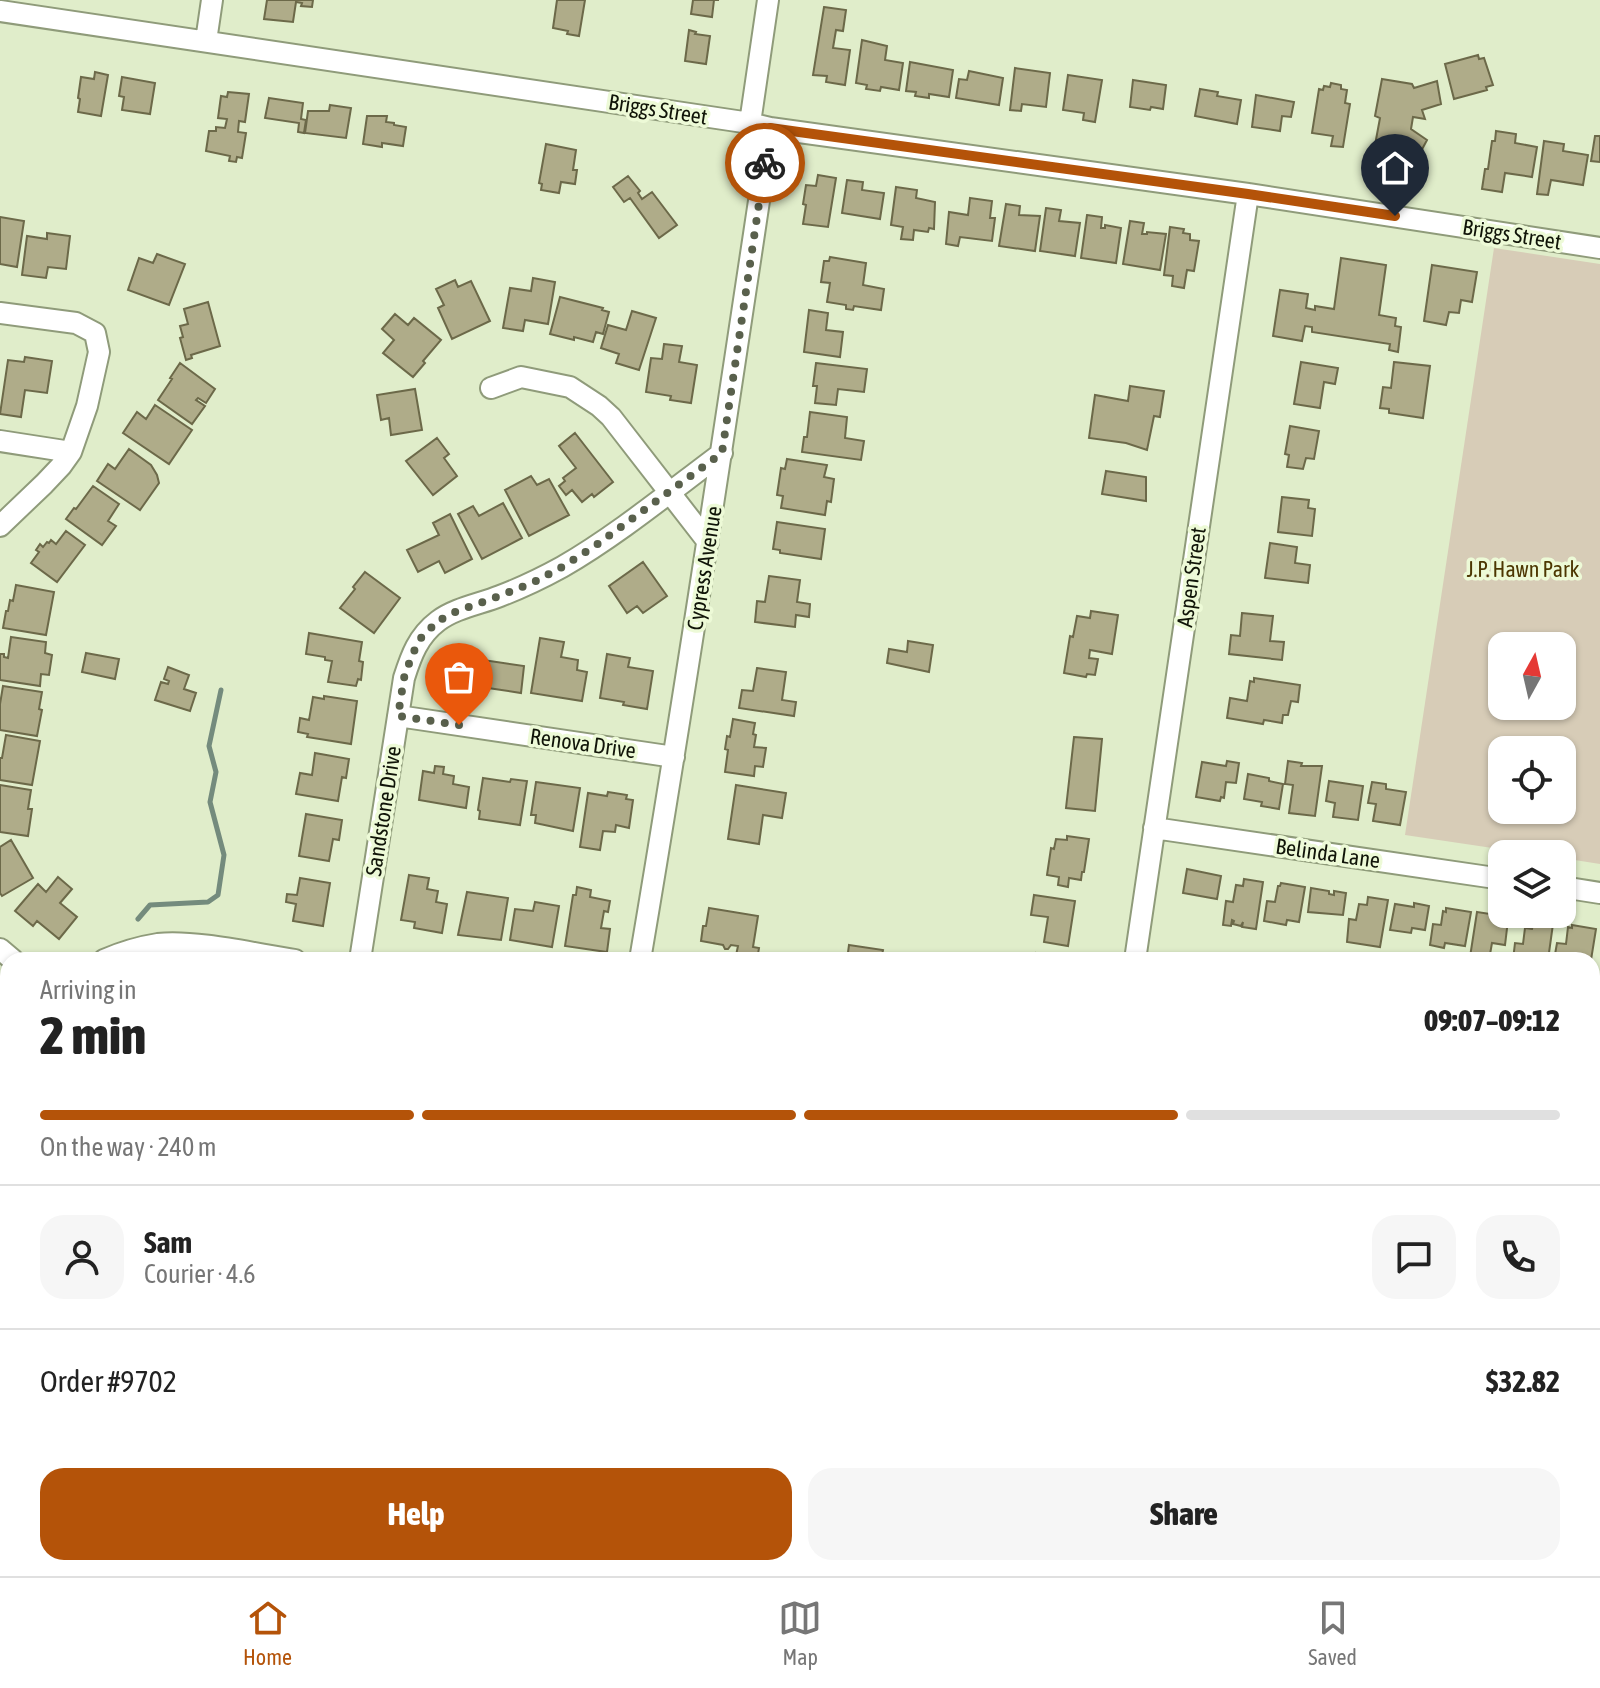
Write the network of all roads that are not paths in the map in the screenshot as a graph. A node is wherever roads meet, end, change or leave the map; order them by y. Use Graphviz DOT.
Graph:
graph roads {
  1 [pos="212,0"];
  2 [pos="768,0"];
  3 [pos="28,7"];
  4 [pos="0,11"];
  5 [pos="206,41"];
  6 [pos="750,123"];
  7 [pos="770,128"];
  8 [pos="1248,194"];
  9 [pos="1600,248"];
  10 [pos="0,313"];
  11 [pos="491,388"];
  12 [pos="0,441"];
  13 [pos="71,452"];
  14 [pos="722,453"];
  15 [pos="670,491"];
  16 [pos="0,526"];
  17 [pos="708,542"];
  18 [pos="398,716"];
  19 [pos="674,757"];
  20 [pos="1154,828"];
  21 [pos="1488,877"];
  22 [pos="1576,889"];
  23 [pos="1600,893"];
  24 [pos="124,952"];
  25 [pos="240,952"];
  26 [pos="361,952"];
  27 [pos="641,952"];
  28 [pos="1136,952"];
  1 -- 5 [label="street"];
  2 -- 6 [label="street"];
  3 -- 4 [label="street, Briggs Street"];
  3 -- 5 [label="street, Briggs Street"];
  5 -- 6 [label="street, Briggs Street"];
  6 -- 7 [label="street, Briggs Street"];
  7 -- 8 [label="street, Briggs Street"];
  7 -- 14 [label="street, Cypress Avenue"];
  8 -- 9 [label="street, Briggs Street"];
  8 -- 20 [label="street, Aspen Street"];
  10 -- 13 [label="street"];
  11 -- 15 [label="street"];
  12 -- 13 [label="street"];
  13 -- 16 [label="street"];
  14 -- 15 [label="street, Sandstone Drive"];
  14 -- 17 [label="street, Cypress Avenue"];
  15 -- 17 [label="street"];
  15 -- 18 [label="street, Sandstone Drive"];
  17 -- 19 [label="street, Cypress Avenue"];
  18 -- 19 [label="street, Renova Drive"];
  18 -- 26 [label="street, Sandstone Drive"];
  19 -- 27 [label="street, Cypress Avenue"];
  20 -- 21 [label="street, Belinda Lane"];
  20 -- 28 [label="street, Aspen Street"];
  22 -- 23 [label="street"];
  24 -- 25 [label="street"];
}
